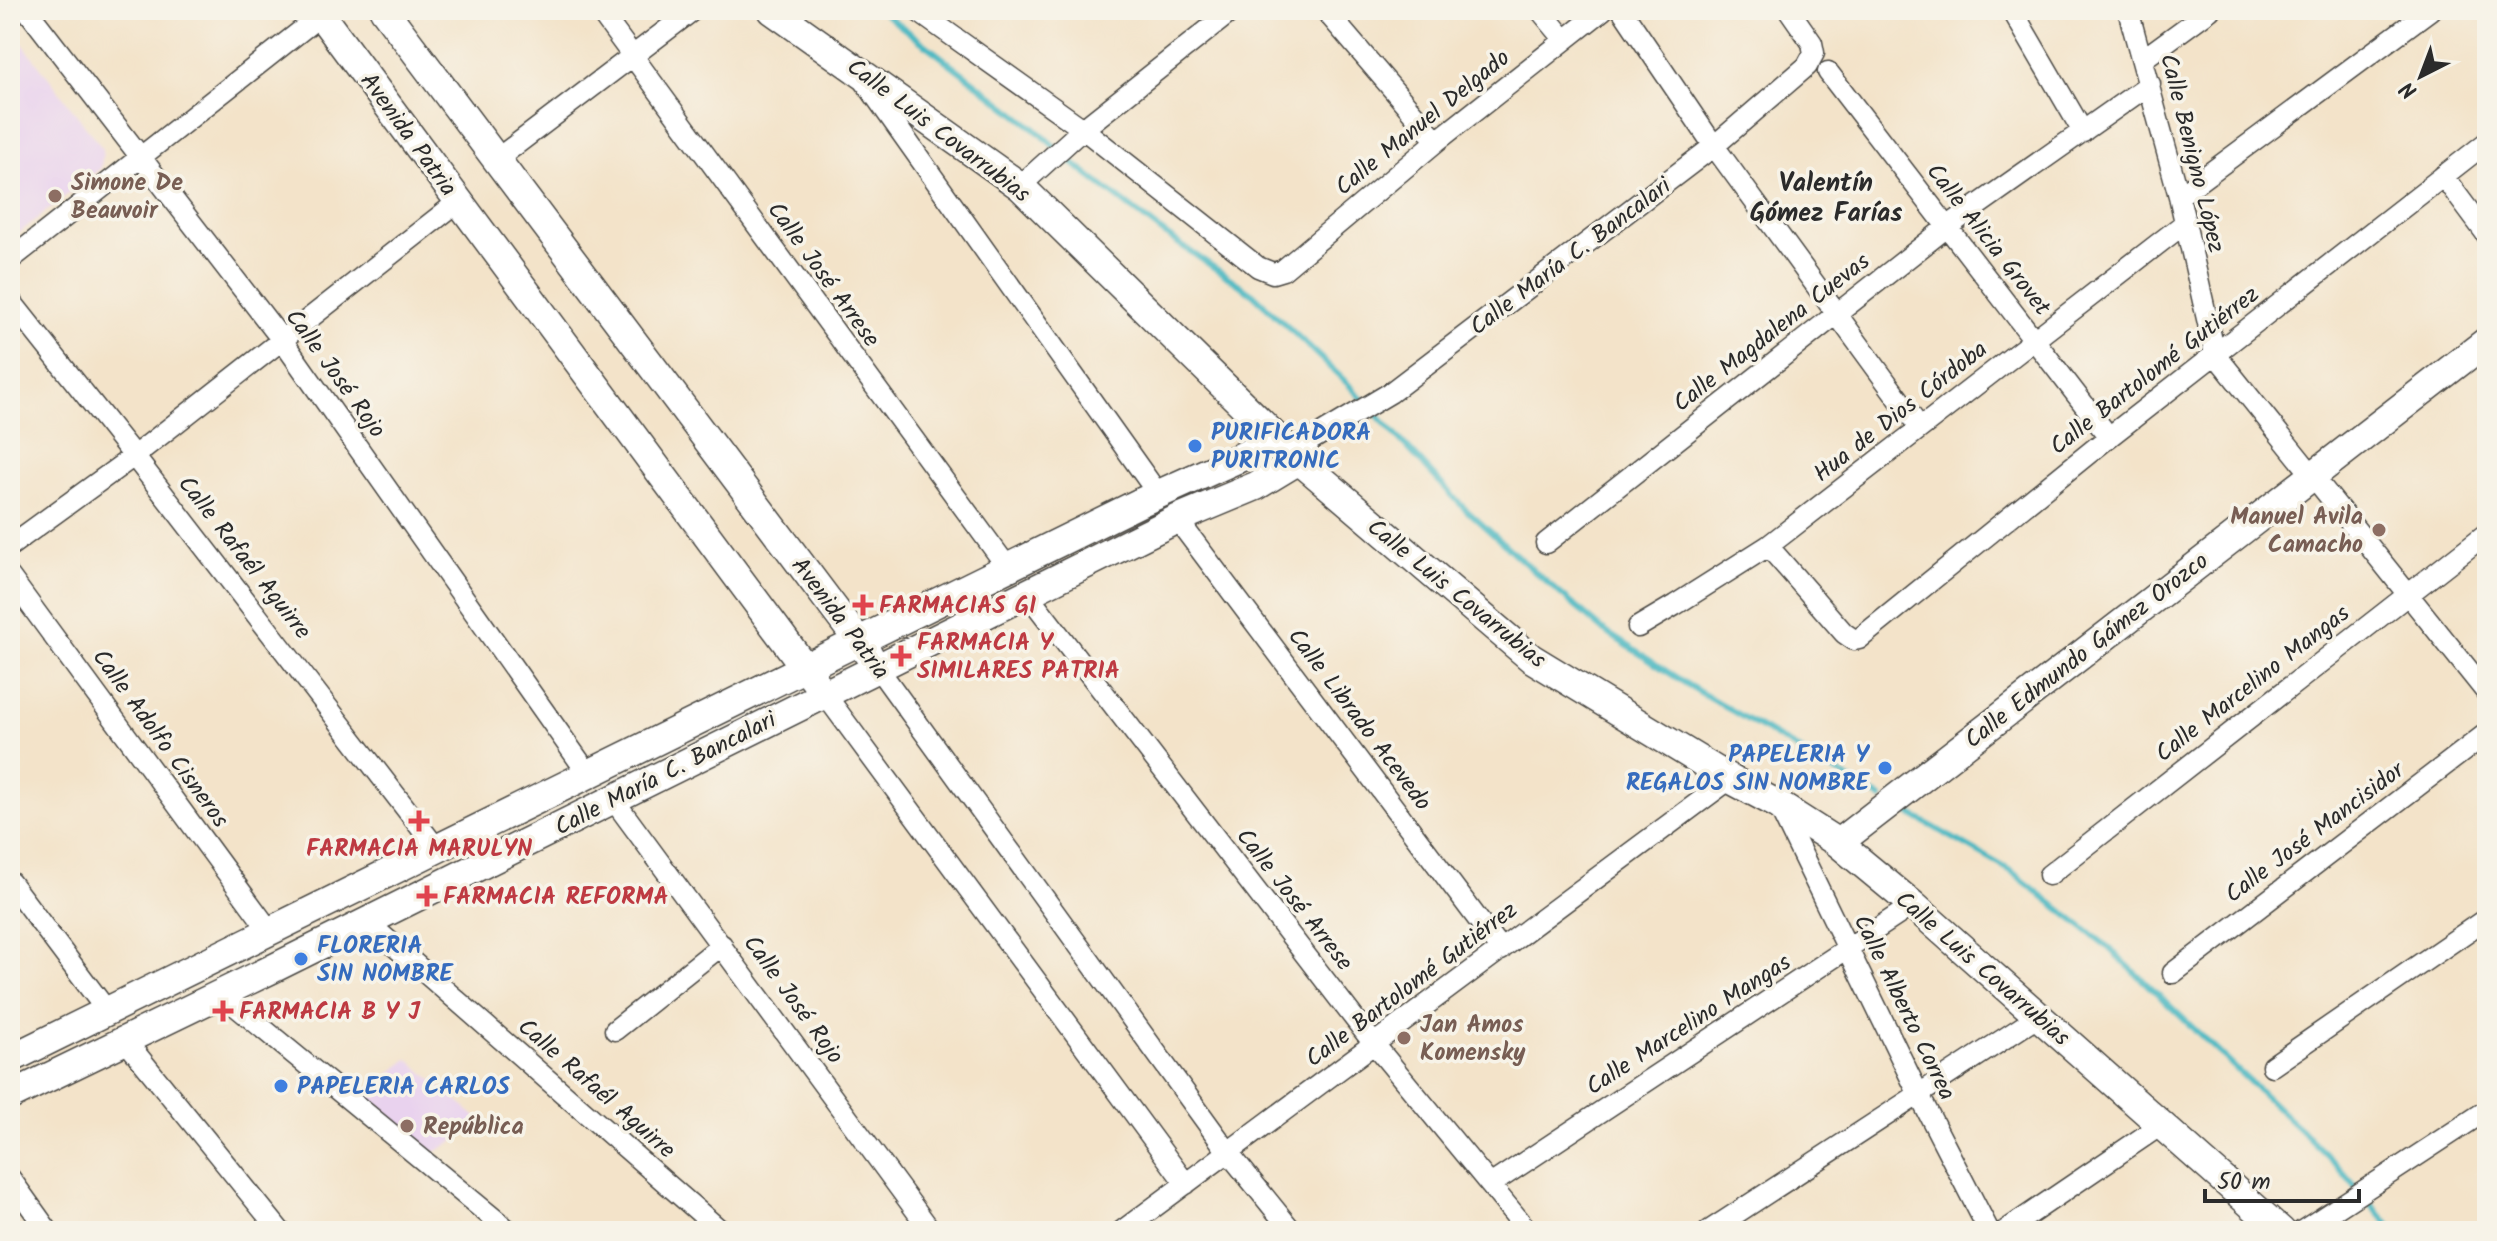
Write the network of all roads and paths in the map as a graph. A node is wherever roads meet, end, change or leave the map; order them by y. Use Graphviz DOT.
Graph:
graph roads {
  1 [pos="27,10"];
  2 [pos="384,10"];
  3 [pos="599,10"];
  4 [pos="693,10"];
  5 [pos="772,10"];
  6 [pos="916,10"];
  7 [pos="1233,10"];
  8 [pos="1325,10"];
  9 [pos="1540,10"];
  10 [pos="1603,10"];
  11 [pos="1622,10"];
  12 [pos="2012,10"];
  13 [pos="2128,10"];
  14 [pos="2210,10"];
  15 [pos="2430,10"];
  16 [pos="319,13"];
  17 [pos="1798,13"];
  18 [pos="1565,40"];
  19 [pos="631,55"];
  20 [pos="2143,59"];
  21 [pos="854,67"];
  22 [pos="1828,72"];
  23 [pos="2150,84"];
  24 [pos="1080,132"];
  25 [pos="2083,132"];
  26 [pos="1437,141"];
  27 [pos="2487,142"];
  28 [pos="1714,146"];
  29 [pos="141,158"];
  30 [pos="497,159"];
  31 [pos="2443,176"];
  32 [pos="1028,178"];
  33 [pos="2179,196"];
  34 [pos="459,201"];
  35 [pos="2185,223"];
  36 [pos="1947,227"];
  37 [pos="2487,235"];
  38 [pos="10,260"];
  39 [pos="10,300"];
  40 [pos="1837,314"];
  41 [pos="282,340"];
  42 [pos="2034,340"];
  43 [pos="2487,341"];
  44 [pos="2215,354"];
  45 [pos="1920,428"];
  46 [pos="2109,437"];
  47 [pos="1277,438"];
  48 [pos="1312,445"];
  49 [pos="134,456"];
  50 [pos="2312,475"];
  51 [pos="1158,494"];
  52 [pos="1177,519"];
  53 [pos="2487,533"];
  54 [pos="1546,543"];
  55 [pos="10,546"];
  56 [pos="1768,546"];
  57 [pos="1008,568"];
  58 [pos="10,577"];
  59 [pos="1027,593"];
  60 [pos="2408,594"];
  61 [pos="1638,627"];
  62 [pos="859,642"];
  63 [pos="877,667"];
  64 [pos="806,668"];
  65 [pos="824,693"];
  66 [pos="2487,693"];
  67 [pos="2487,733"];
  68 [pos="589,775"];
  69 [pos="1730,779"];
  70 [pos="613,799"];
  71 [pos="1777,804"];
  72 [pos="1838,843"];
  73 [pos="437,849"];
  74 [pos="2049,875"];
  75 [pos="10,882"];
  76 [pos="1913,905"];
  77 [pos="2487,918"];
  78 [pos="367,922"];
  79 [pos="269,930"];
  80 [pos="722,945"];
  81 [pos="1848,949"];
  82 [pos="1501,950"];
  83 [pos="2173,973"];
  84 [pos="221,994"];
  85 [pos="107,1011"];
  86 [pos="2039,1016"];
  87 [pos="615,1030"];
  88 [pos="125,1040"];
  89 [pos="1374,1044"];
  90 [pos="10,1059"];
  91 [pos="2272,1066"];
  92 [pos="1919,1095"];
  93 [pos="10,1096"];
  94 [pos="2487,1110"];
  95 [pos="2161,1125"];
  96 [pos="1228,1152"];
  97 [pos="10,1178"];
  98 [pos="1186,1184"];
  99 [pos="1490,1185"];
  100 [pos="2310,1225"];
  101 [pos="1128,1229"];
  102 [pos="48,1231"];
  103 [pos="280,1231"];
  104 [pos="509,1231"];
  105 [pos="721,1231"];
  106 [pos="931,1231"];
  107 [pos="1292,1231"];
  108 [pos="1528,1231"];
  109 [pos="1709,1231"];
  110 [pos="1989,1231"];
  111 [pos="2005,1231"];
  112 [pos="2281,1231"];
  1 -- 29 [label="street, Calle José Rojo"];
  2 -- 30 [label="street, Avenida Patria"];
  3 -- 19 [label="street, Calle José Arrese"];
  4 -- 19 [label="street"];
  5 -- 21 [label="street, Calle Luis Covarrubias"];
  6 -- 24 [label="street"];
  7 -- 24 [label="street"];
  8 -- 26 [label="street"];
  9 -- 18 [label="street"];
  10 -- 18 [label="street, Calle Manuel Delgado"];
  11 -- 28 [label="street"];
  12 -- 25 [label="street"];
  13 -- 20 [label="street, Calle Benigno López"];
  14 -- 20 [label="street"];
  15 -- 33 [label="street"];
  16 -- 29 [label="street"];
  16 -- 34 [label="street, Avenida Patria"];
  17 -- 28 [label="street, Calle María C. Bancalari"];
  18 -- 26 [label="street, Calle Manuel Delgado"];
  19 -- 30 [label="street"];
  19 -- 57 [label="street, Calle José Arrese"];
  20 -- 23 [label="street, Calle Benigno López"];
  21 -- 32 [label="street, Calle Luis Covarrubias"];
  21 -- 51 [label="street"];
  22 -- 36 [label="street, Calle Alicia Grovet"];
  23 -- 25 [label="street, Calle Magdalena Cuevas"];
  23 -- 33 [label="street, Calle Benigno López"];
  24 -- 26 [label="street, Calle Manuel Delgado"];
  24 -- 32 [label="street"];
  25 -- 36 [label="street, Calle Magdalena Cuevas"];
  27 -- 31 [label="street, Calle Bartolomé Gutiérrez"];
  28 -- 40 [label="street"];
  28 -- 48 [label="street, Calle María C. Bancalari"];
  29 -- 38 [label="street"];
  29 -- 41 [label="street, Calle José Rojo"];
  30 -- 62 [label="street, Avenida Patria"];
  31 -- 37 [label="street"];
  31 -- 44 [label="street, Calle Bartolomé Gutiérrez"];
  32 -- 47 [label="street, Calle Luis Covarrubias"];
  33 -- 35 [label="street, Calle Benigno López"];
  34 -- 41 [label="street"];
  34 -- 64 [label="street, Avenida Patria"];
  35 -- 42 [label="street, Hua de Dios Córdoba"];
  35 -- 44 [label="street, Calle Benigno López"];
  36 -- 40 [label="street, Calle Magdalena Cuevas"];
  36 -- 42 [label="street, Calle Alicia Grovet"];
  39 -- 49 [label="street, Calle Rafaél Aguirre"];
  40 -- 45 [label="street"];
  40 -- 54 [label="street, Calle Magdalena Cuevas"];
  41 -- 49 [label="street"];
  41 -- 68 [label="street, Calle José Rojo"];
  42 -- 45 [label="street, Hua de Dios Córdoba"];
  42 -- 46 [label="street, Calle Alicia Grovet"];
  43 -- 50 [label="street, Calle Edmundo Gámez Orozco"];
  44 -- 46 [label="street, Calle Bartolomé Gutiérrez"];
  44 -- 50 [label="street, Calle Benigno López"];
  45 -- 56 [label="street, Hua de Dios Córdoba"];
  46 -- 56 [label="street, Calle Bartolomé Gutiérrez"];
  47 -- 48 [label="street, Calle Luis Covarrubias"];
  47 -- 51 [label="street, Calle María C. Bancalari"];
  48 -- 52 [label="street, Calle María C. Bancalari"];
  48 -- 69 [label="street, Calle Luis Covarrubias"];
  49 -- 55 [label="street"];
  49 -- 73 [label="street, Calle Rafaél Aguirre"];
  50 -- 60 [label="street, Calle Benigno López"];
  50 -- 72 [label="street, Calle Edmundo Gámez Orozco"];
  51 -- 57 [label="street, Calle María C. Bancalari"];
  52 -- 59 [label="street, Calle María C. Bancalari"];
  52 -- 82 [label="street, Calle Librado Acevedo"];
  53 -- 60 [label="street, Calle Marcelino Mangas"];
  56 -- 61 [label="street, Hua de Dios Córdoba"];
  57 -- 62 [label="street, Calle María C. Bancalari"];
  58 -- 79 [label="street, Calle Adolfo Cisneros"];
  59 -- 63 [label="street, Calle María C. Bancalari"];
  59 -- 89 [label="street, Calle José Arrese"];
  60 -- 66 [label="street, Calle Benigno López"];
  60 -- 74 [label="street, Calle Marcelino Mangas"];
  62 -- 63 [label="street, Avenida Patria"];
  62 -- 64 [label="street, Calle María C. Bancalari"];
  63 -- 65 [label="street, Calle María C. Bancalari"];
  63 -- 96 [label="street, Avenida Patria"];
  64 -- 65 [label="street, Avenida Patria"];
  64 -- 68 [label="street, Calle María C. Bancalari"];
  65 -- 70 [label="street, Calle María C. Bancalari"];
  65 -- 98 [label="street, Avenida Patria"];
  67 -- 83 [label="street, Calle José Mancisidor"];
  68 -- 73 [label="street, Calle María C. Bancalari"];
  69 -- 71 [label="street, Calle Luis Covarrubias"];
  69 -- 82 [label="street, Calle Bartolomé Gutiérrez"];
  70 -- 78 [label="street, Calle María C. Bancalari"];
  70 -- 80 [label="street, Calle José Rojo"];
  71 -- 72 [label="street, Calle Luis Covarrubias"];
  71 -- 81 [label="street, Calle Alberto Correa"];
  72 -- 76 [label="street, Calle Luis Covarrubias"];
  73 -- 79 [label="street, Calle María C. Bancalari"];
  75 -- 85 [label="street"];
  76 -- 81 [label="street, Calle Marcelino Mangas"];
  76 -- 86 [label="street, Calle Luis Covarrubias"];
  77 -- 91 [label="street"];
  78 -- 84 [label="street, Calle María C. Bancalari"];
  78 -- 105 [label="street, Calle Rafaél Aguirre"];
  79 -- 85 [label="street, Calle María C. Bancalari"];
  80 -- 87 [label="street"];
  80 -- 106 [label="street, Calle José Rojo"];
  81 -- 92 [label="street, Calle Alberto Correa"];
  81 -- 99 [label="street, Calle Marcelino Mangas"];
  82 -- 89 [label="street, Calle Bartolomé Gutiérrez"];
  84 -- 88 [label="street, Calle María C. Bancalari"];
  84 -- 104 [label="street"];
  85 -- 90 [label="street, Calle María C. Bancalari"];
  86 -- 92 [label="street"];
  86 -- 95 [label="street, Calle Luis Covarrubias"];
  88 -- 93 [label="street, Calle María C. Bancalari"];
  88 -- 103 [label="street"];
  89 -- 96 [label="street, Calle Bartolomé Gutiérrez"];
  89 -- 99 [label="street, Calle José Arrese"];
  92 -- 109 [label="street"];
  92 -- 110 [label="street, Calle Alberto Correa"];
  94 -- 100 [label="street"];
  95 -- 111 [label="street"];
  95 -- 112 [label="street, Calle Luis Covarrubias"];
  96 -- 98 [label="street, Calle Bartolomé Gutiérrez"];
  96 -- 107 [label="street, Avenida Patria"];
  97 -- 102 [label="street"];
  98 -- 101 [label="street, Calle Bartolomé Gutiérrez"];
  99 -- 108 [label="street, Calle José Arrese"];
}
